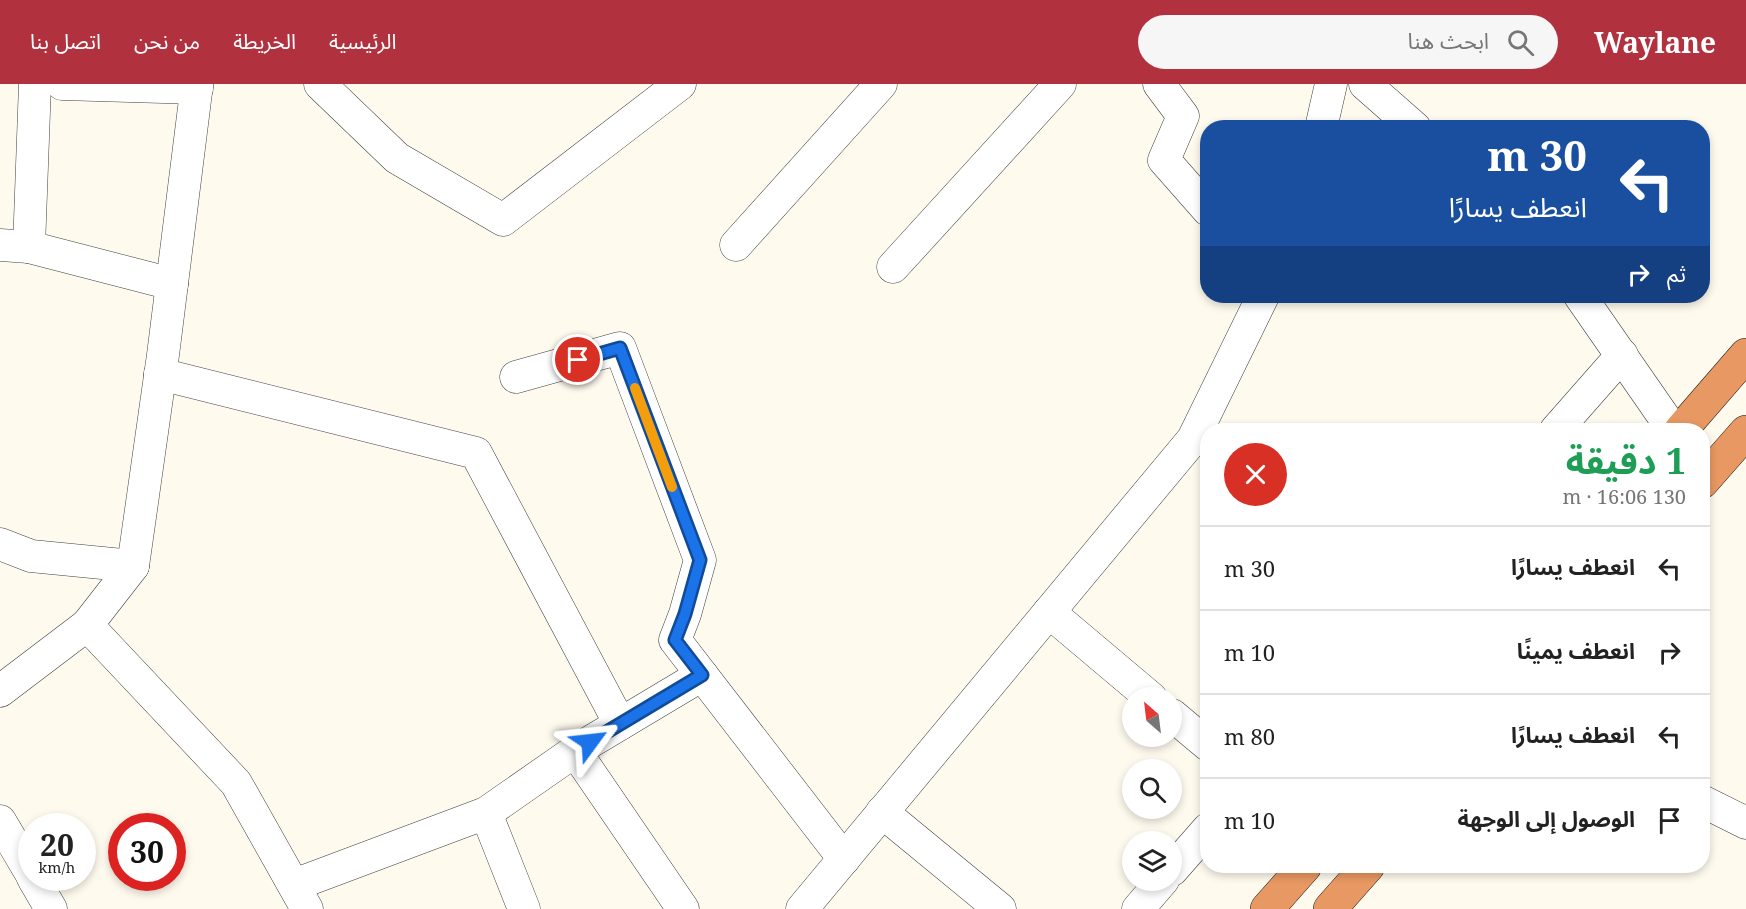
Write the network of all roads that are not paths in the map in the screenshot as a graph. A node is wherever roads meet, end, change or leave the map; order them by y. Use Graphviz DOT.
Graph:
graph roads {
  1 [pos="35,84"];
  2 [pos="62,84"];
  3 [pos="320,84"];
  4 [pos="680,84"];
  5 [pos="881,84"];
  6 [pos="1060,84"];
  7 [pos="1159,84"];
  8 [pos="1331,84"];
  9 [pos="1365,84"];
  10 [pos="197,86"];
  11 [pos="1323,120"];
  12 [pos="1406,120"];
  13 [pos="1200,201"];
  14 [pos="736,245"];
  15 [pos="14,246"];
  16 [pos="893,267"];
  17 [pos="172,284"];
  18 [pos="1260,303"];
  19 [pos="1585,303"];
  20 [pos="1622,355"];
  21 [pos="1746,355"];
  22 [pos="160,374"];
  23 [pos="516,377"];
  24 [pos="1201,423"];
  25 [pos="1563,423"];
  26 [pos="1669,423"];
  27 [pos="1687,423"];
  28 [pos="1200,425"];
  29 [pos="1746,432"];
  30 [pos="1710,473"];
  31 [pos="0,544"];
  32 [pos="133,566"];
  33 [pos="1049,612"];
  34 [pos="87,625"];
  35 [pos="702,675"];
  36 [pos="1138,687"];
  37 [pos="0,691"];
  38 [pos="1182,723"];
  39 [pos="620,724"];
  40 [pos="1200,738"];
  41 [pos="575,751"];
  42 [pos="1710,805"];
  43 [pos="882,812"];
  44 [pos="486,813"];
  45 [pos="0,821"];
  46 [pos="1746,823"];
  47 [pos="1200,838"];
  48 [pos="18,852"];
  49 [pos="844,859"];
  50 [pos="1182,859"];
  51 [pos="1299,873"];
  52 [pos="1358,873"];
  53 [pos="41,891"];
  54 [pos="1154,891"];
  55 [pos="301,897"];
  56 [pos="51,909"];
  57 [pos="524,909"];
  58 [pos="683,909"];
  59 [pos="802,909"];
  60 [pos="1000,909"];
  61 [pos="1138,909"];
  62 [pos="1267,909"];
  63 [pos="1330,909"];
  1 -- 15 [label="street"];
  2 -- 10 [label="street"];
  3 -- 4 [label="street"];
  5 -- 14 [label="street"];
  6 -- 16 [label="street"];
  7 -- 13 [label="street"];
  8 -- 11 [label="street"];
  9 -- 12 [label="street"];
  10 -- 17 [label="street"];
  15 -- 17 [label="street"];
  17 -- 22 [label="street"];
  18 -- 24 [label="street"];
  19 -- 20 [label="street"];
  20 -- 25 [label="street"];
  20 -- 26 [label="street"];
  21 -- 27 [label="highway"];
  22 -- 32 [label="street"];
  22 -- 39 [label="street"];
  23 -- 35 [label="street"];
  28 -- 33 [label="street"];
  29 -- 30 [label="highway"];
  31 -- 32 [label="street"];
  32 -- 34 [label="street"];
  33 -- 36 [label="street"];
  33 -- 43 [label="street"];
  34 -- 37 [label="street"];
  34 -- 55 [label="street"];
  35 -- 39 [label="street"];
  35 -- 49 [label="street"];
  38 -- 40 [label="street"];
  39 -- 41 [label="street"];
  41 -- 44 [label="street"];
  41 -- 58 [label="street"];
  42 -- 46 [label="street"];
  43 -- 49 [label="street"];
  43 -- 60 [label="street"];
  44 -- 55 [label="street"];
  44 -- 57 [label="street"];
  45 -- 48 [label="street"];
  47 -- 50 [label="street"];
  49 -- 59 [label="street"];
  51 -- 62 [label="highway"];
  52 -- 63 [label="highway"];
  53 -- 56 [label="street"];
  54 -- 61 [label="street"];
}
